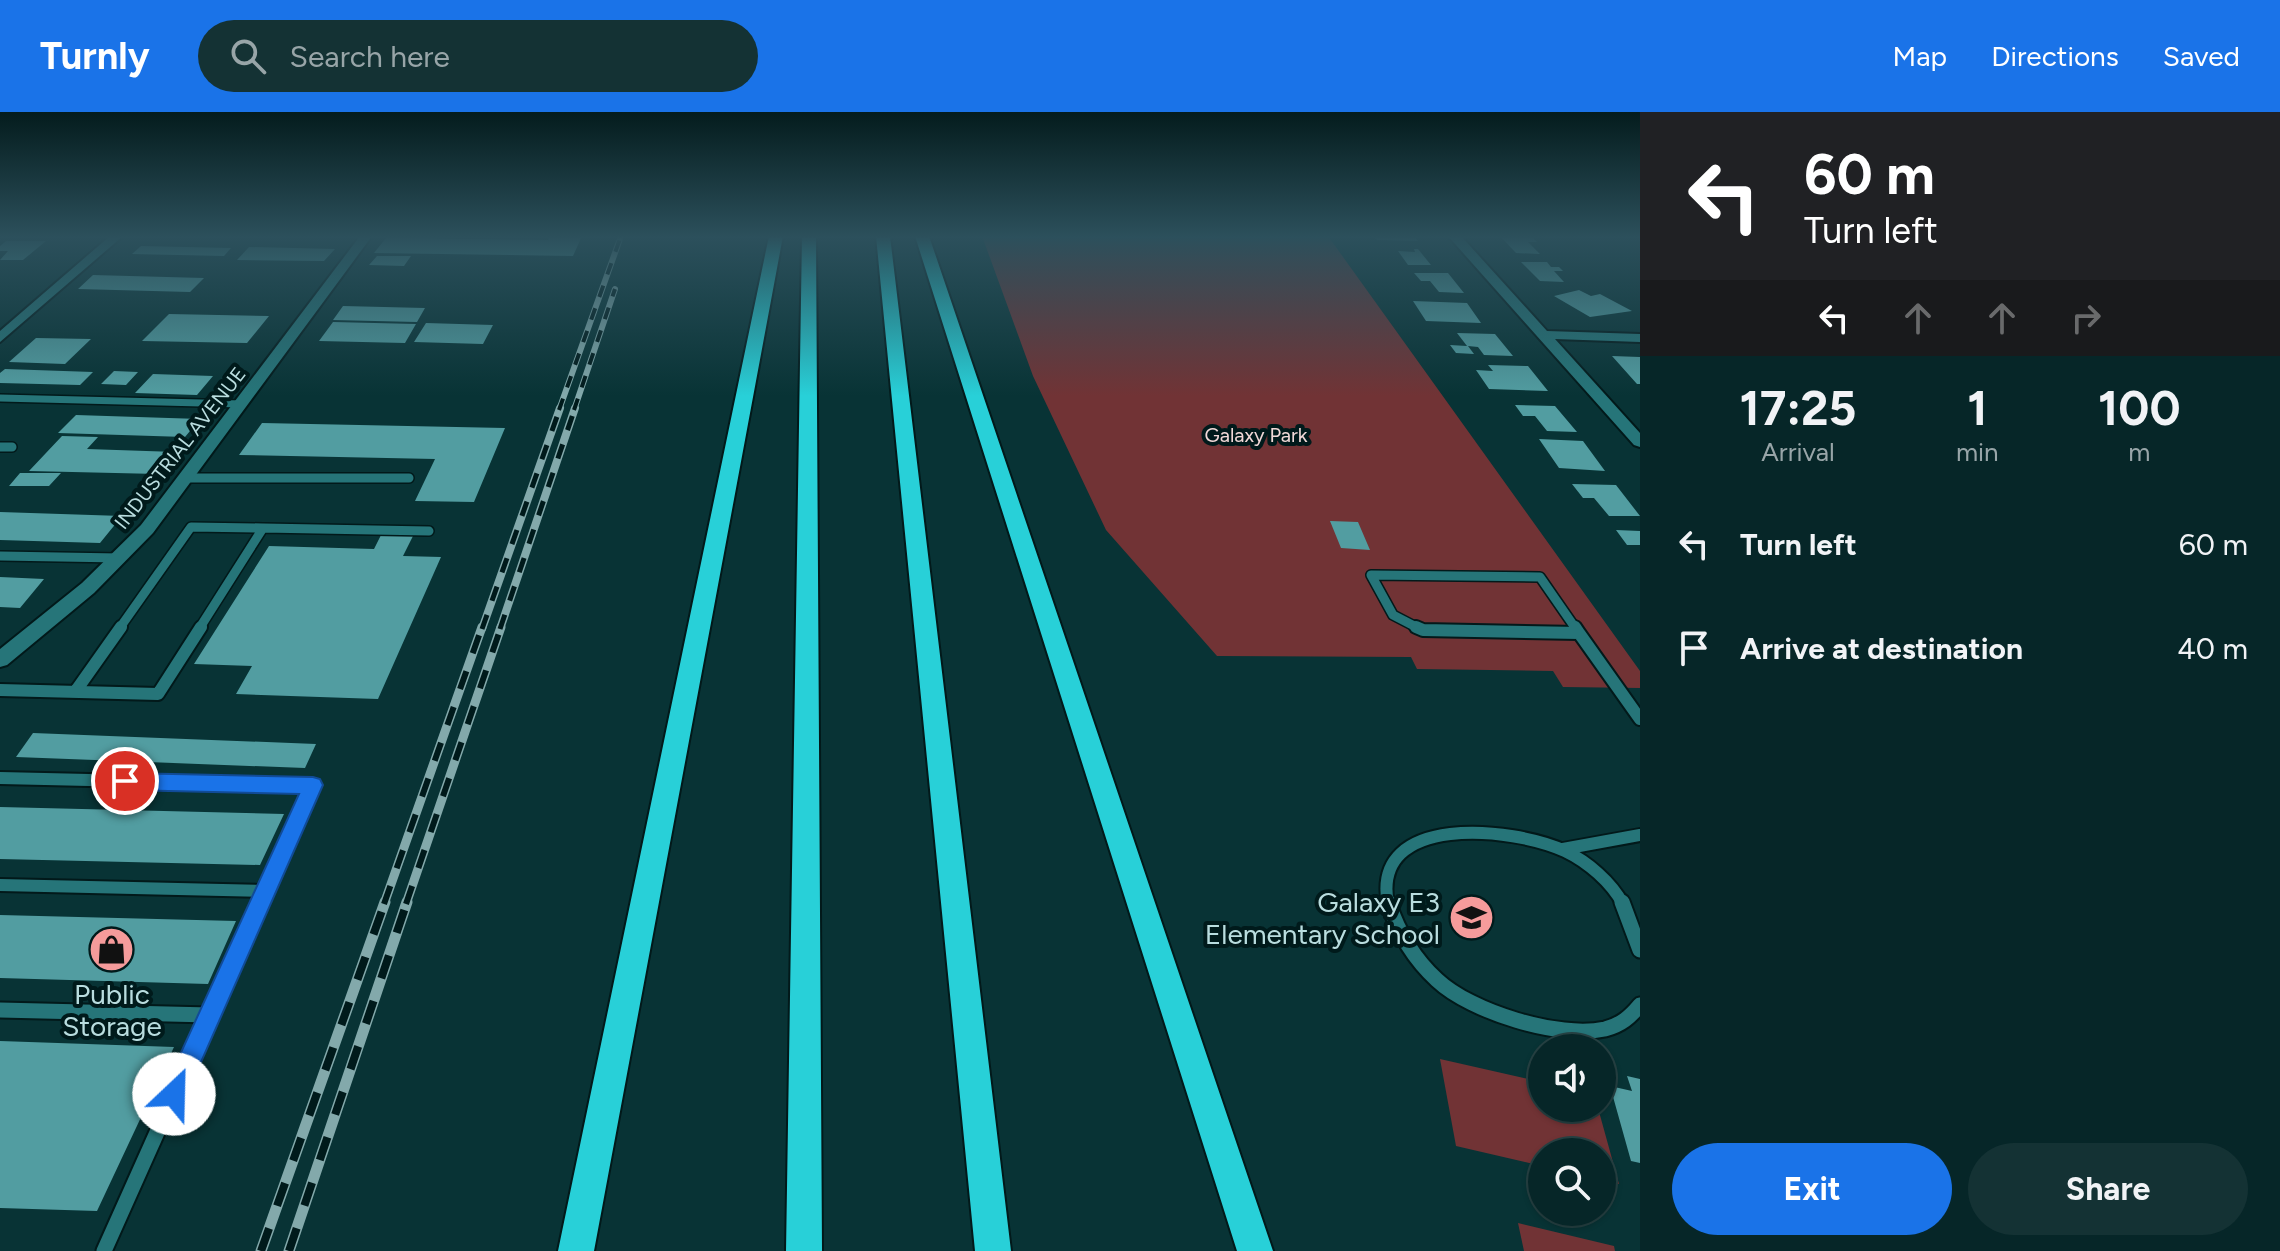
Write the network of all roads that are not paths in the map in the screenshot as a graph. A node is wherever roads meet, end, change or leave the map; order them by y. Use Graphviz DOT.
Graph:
graph roads {
  1 [pos="56,289"];
  2 [pos="327,289"];
  3 [pos="766,289"];
  4 [pos="809,289"];
  5 [pos="889,289"];
  6 [pos="939,289"];
  7 [pos="1502,289"];
  8 [pos="1544,335"];
  9 [pos="0,338"];
  10 [pos="1640,338"];
  11 [pos="0,398"];
  12 [pos="242,404"];
  13 [pos="1640,442"];
  14 [pos="0,447"];
  15 [pos="12,447"];
  16 [pos="186,478"];
  17 [pos="409,478"];
  18 [pos="263,528"];
  19 [pos="429,531"];
  20 [pos="0,556"];
  21 [pos="121,558"];
  22 [pos="1580,633"];
  23 [pos="0,660"];
  24 [pos="0,690"];
  25 [pos="75,692"];
  26 [pos="1640,719"];
  27 [pos="0,778"];
  28 [pos="1640,835"];
  29 [pos="1563,849"];
  30 [pos="0,885"];
  31 [pos="266,891"];
  32 [pos="1640,950"];
  33 [pos="1640,1005"];
  34 [pos="0,1010"];
  35 [pos="210,1015"];
  36 [pos="104,1251"];
  37 [pos="576,1251"];
  38 [pos="804,1251"];
  39 [pos="993,1251"];
  40 [pos="1255,1251"];
  1 -- 9 [label="street"];
  2 -- 12 [label="street, INDUSTRIAL AVENUE"];
  3 -- 37 [label="highway"];
  4 -- 38 [label="highway"];
  5 -- 39 [label="highway"];
  6 -- 40 [label="highway"];
  7 -- 8 [label="street"];
  8 -- 10 [label="street"];
  8 -- 13 [label="street"];
  11 -- 12 [label="lane"];
  12 -- 16 [label="street, INDUSTRIAL AVENUE"];
  14 -- 15 [label="lane"];
  16 -- 17 [label="lane"];
  16 -- 21 [label="street, INDUSTRIAL AVENUE"];
  18 -- 19 [label="lane"];
  18 -- 25 [label="lane"];
  18 -- 25 [label="lane"];
  20 -- 21 [label="lane"];
  21 -- 23 [label="street, INDUSTRIAL AVENUE"];
  22 -- 22 [label="lane"];
  22 -- 26 [label="lane"];
  24 -- 25 [label="lane"];
  27 -- 31 [label="lane"];
  28 -- 29 [label="lane"];
  29 -- 32 [label="lane"];
  29 -- 33 [label="lane"];
  30 -- 31 [label="lane"];
  31 -- 35 [label="lane"];
  34 -- 35 [label="lane"];
  35 -- 36 [label="lane"];
}
